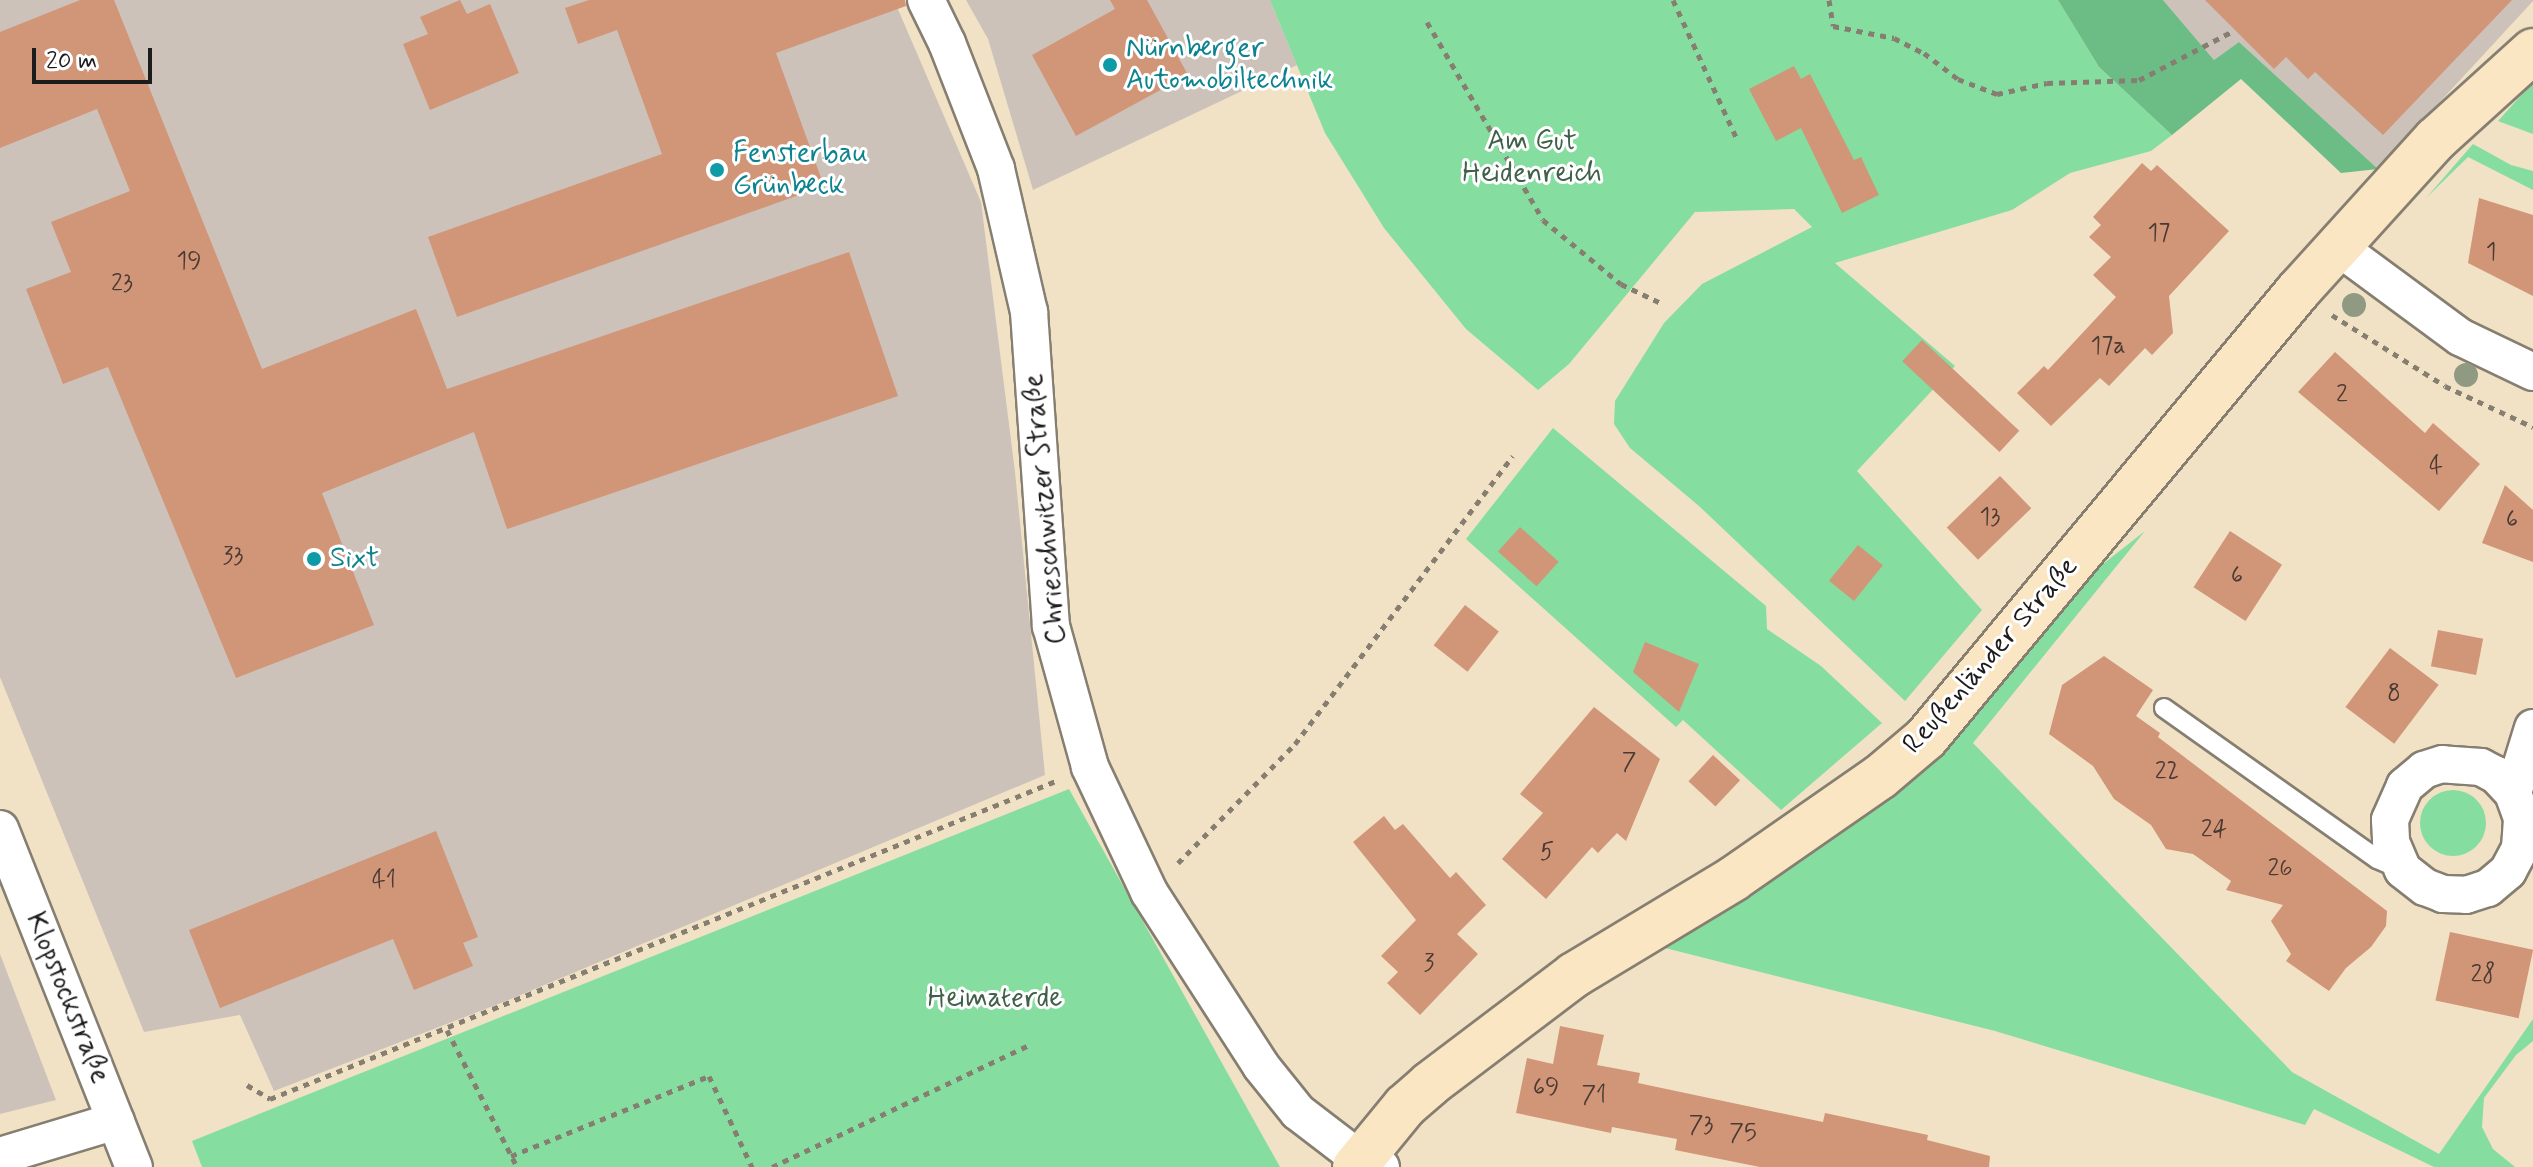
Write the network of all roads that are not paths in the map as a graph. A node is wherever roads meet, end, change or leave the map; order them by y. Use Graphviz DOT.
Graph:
graph roads {
  1 [pos="926,0"];
  2 [pos="2533,51"];
  3 [pos="2338,247"];
  4 [pos="2533,372"];
  5 [pos="2164,708"];
  6 [pos="2533,728"];
  7 [pos="2513,793"];
  8 [pos="0,829"];
  9 [pos="2403,870"];
  10 [pos="116,1121"];
  11 [pos="0,1156"];
  12 [pos="0,1165"];
  13 [pos="1366,1165"];
  14 [pos="12,1167"];
  15 [pos="134,1167"];
  1 -- 13 [label="street, Chrieschwitzer Straße"];
  2 -- 3 [label="street, Reußenländer Straße"];
  3 -- 4 [label="street"];
  3 -- 13 [label="street, Reußenländer Straße"];
  5 -- 9 [label="lane"];
  6 -- 7 [label="street"];
  7 -- 9 [label="street"];
  7 -- 9 [label="street"];
  8 -- 10 [label="street, Klopstockstraße"];
  10 -- 11 [label="street"];
  10 -- 15 [label="street, Klopstockstraße"];
  12 -- 14 [label="lane"];
}
